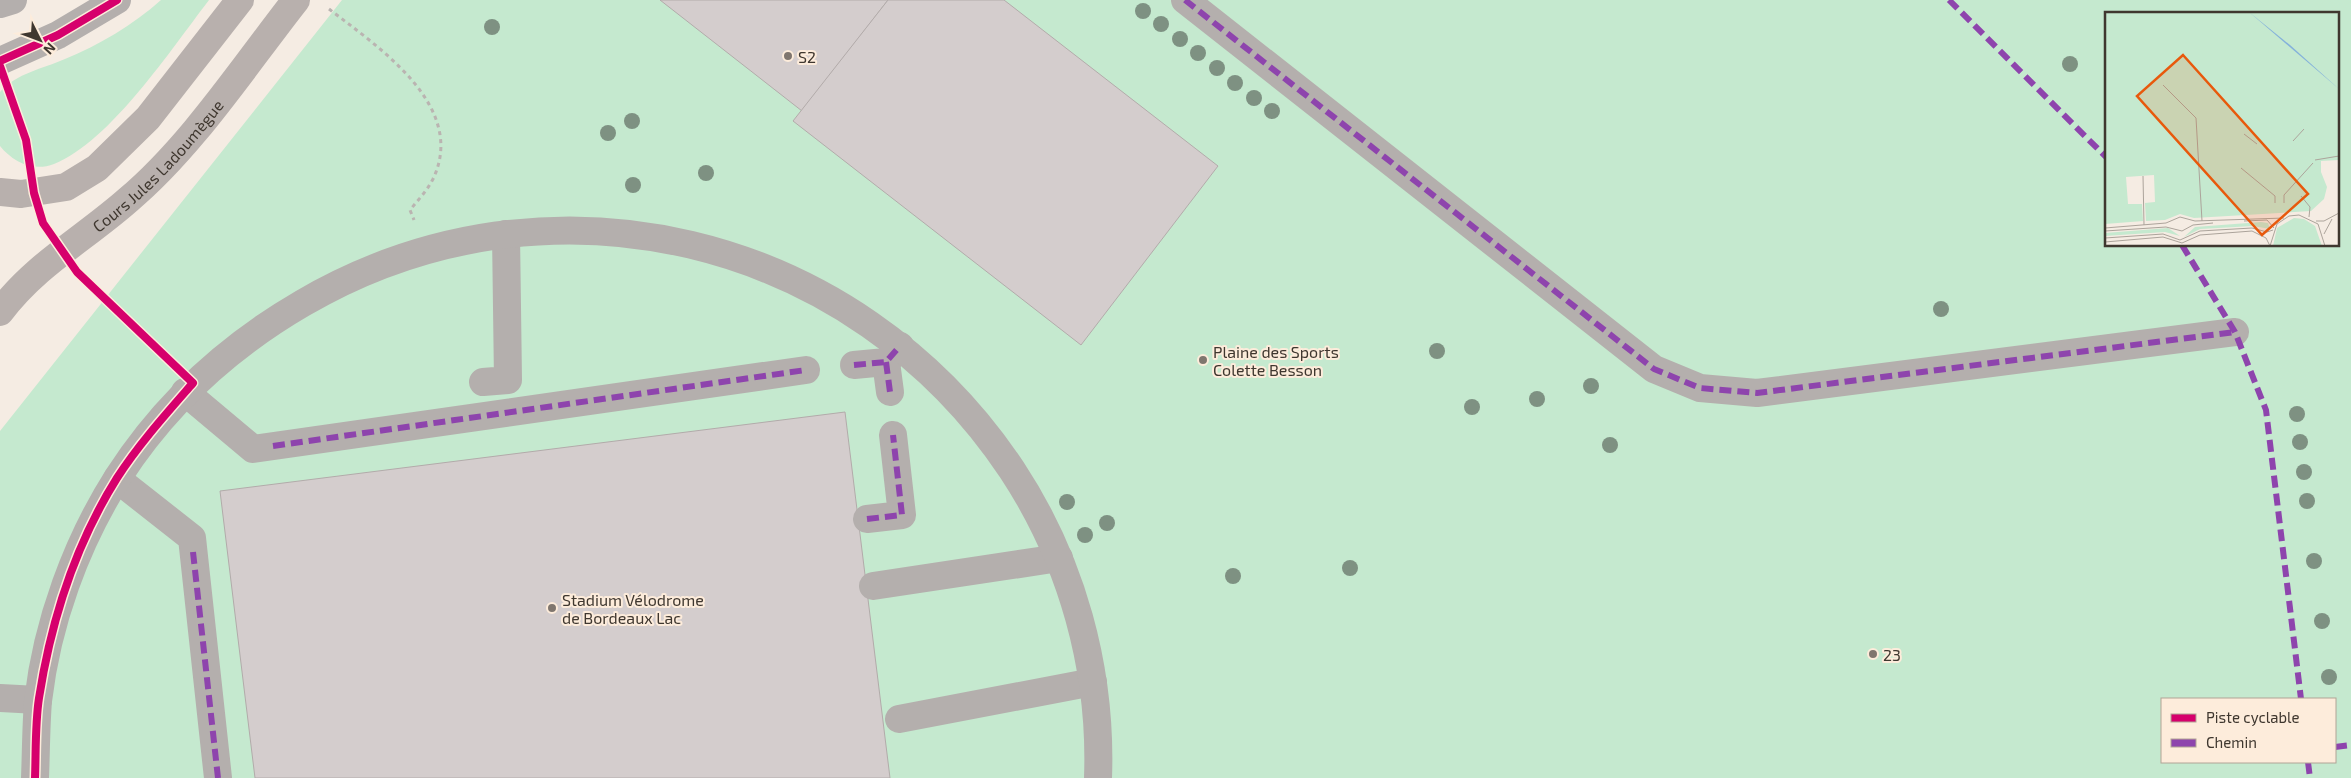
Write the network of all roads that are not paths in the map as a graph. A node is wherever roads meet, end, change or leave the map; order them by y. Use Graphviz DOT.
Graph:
graph roads {
  1 [pos="13,0"];
  2 [pos="117,0"];
  3 [pos="240,0"];
  4 [pos="296,0"];
  5 [pos="1185,0"];
  6 [pos="0,4"];
  7 [pos="0,61"];
  8 [pos="0,192"];
  9 [pos="506,234"];
  10 [pos="0,312"];
  11 [pos="2235,332"];
  12 [pos="893,354"];
  13 [pos="854,365"];
  14 [pos="806,370"];
  15 [pos="483,382"];
  16 [pos="186,392"];
  17 [pos="890,392"];
  18 [pos="893,435"];
  19 [pos="117,479"];
  20 [pos="867,519"];
  21 [pos="1059,558"];
  22 [pos="873,586"];
  23 [pos="1093,682"];
  24 [pos="0,698"];
  25 [pos="38,700"];
  26 [pos="899,719"];
  27 [pos="35,778"];
  28 [pos="218,778"];
  29 [pos="1098,778"];
  1 -- 6 [label="street"];
  2 -- 7 [label="street"];
  3 -- 8 [label="main road"];
  4 -- 10 [label="main road, Cours Jules Ladoumègue"];
  5 -- 11 [label="street"];
  9 -- 12 [label="street"];
  9 -- 15 [label="street"];
  9 -- 16 [label="street"];
  12 -- 13 [label="street"];
  12 -- 17 [label="street"];
  12 -- 21 [label="street"];
  14 -- 16 [label="street"];
  16 -- 19 [label="street"];
  18 -- 20 [label="street"];
  19 -- 25 [label="street"];
  19 -- 28 [label="street"];
  21 -- 22 [label="street"];
  21 -- 23 [label="street"];
  23 -- 26 [label="street"];
  23 -- 29 [label="street"];
  24 -- 25 [label="street"];
  25 -- 27 [label="street"];
}
